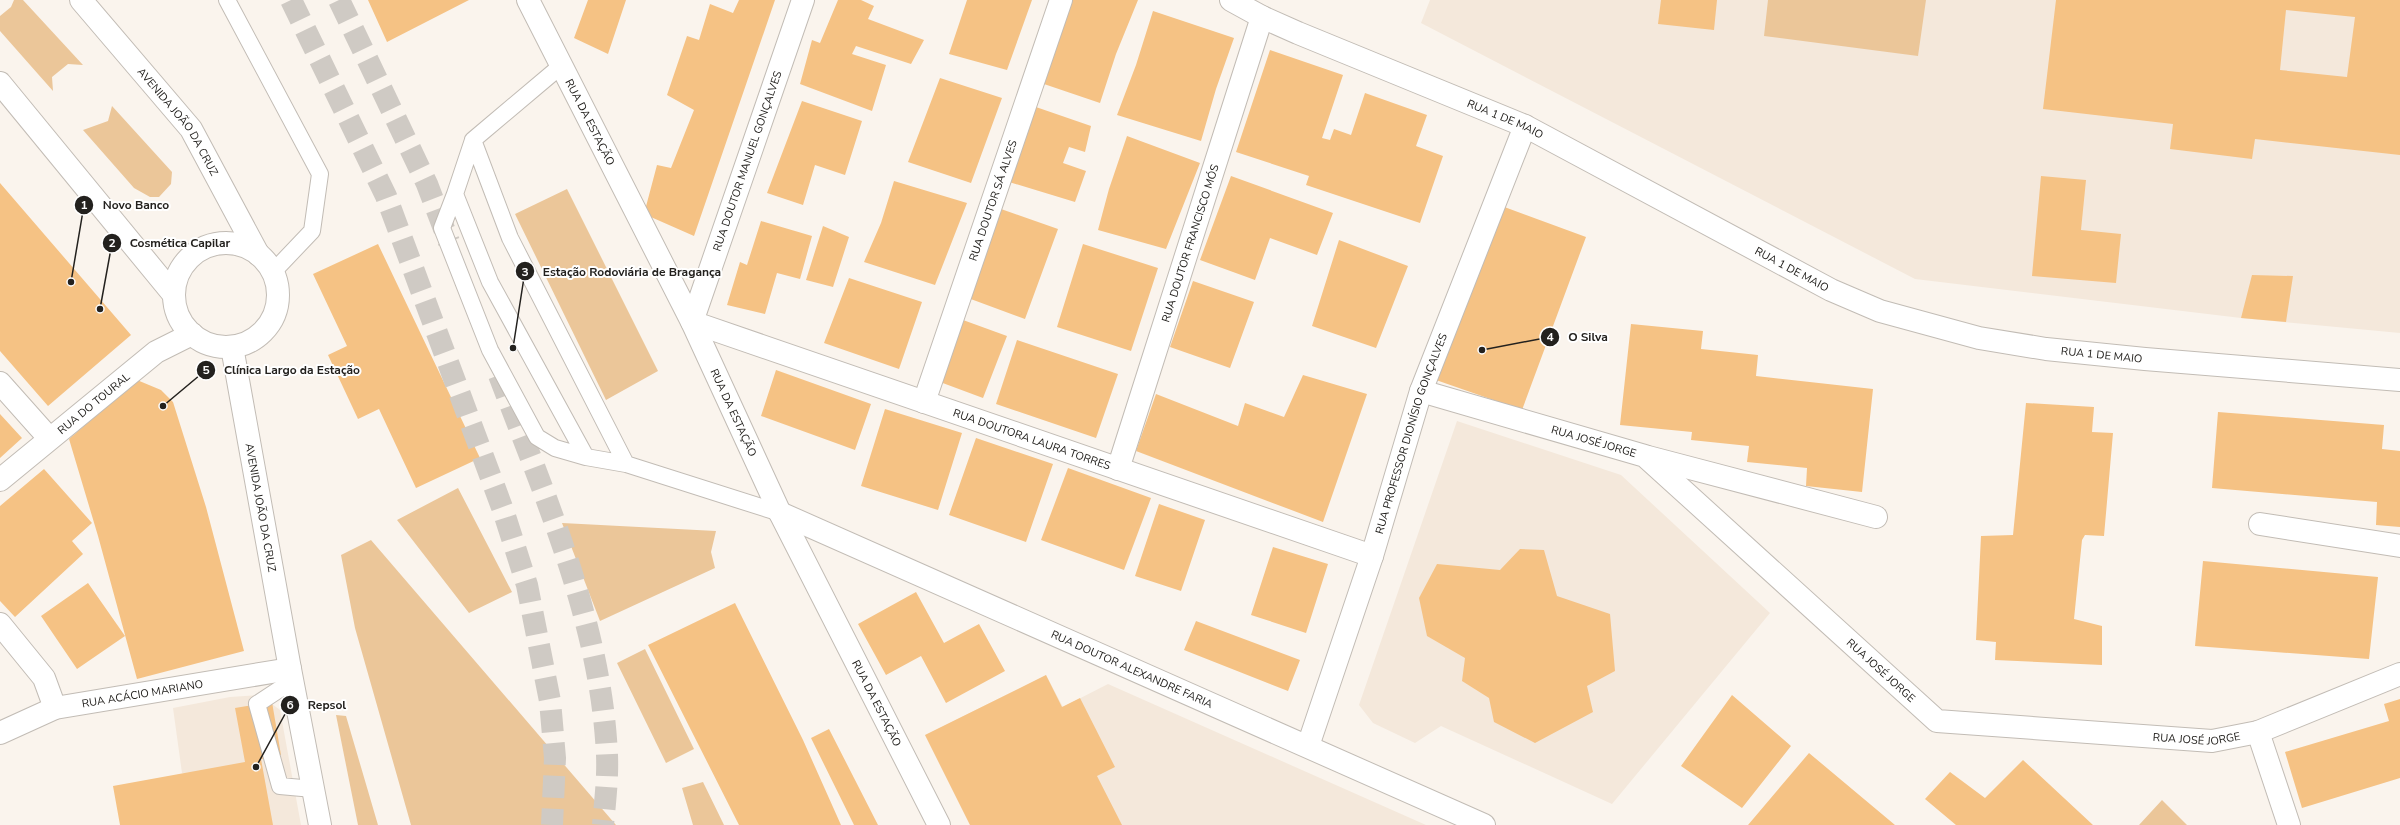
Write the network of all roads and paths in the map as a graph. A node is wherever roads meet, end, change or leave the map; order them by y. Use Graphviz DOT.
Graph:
graph roads {
  1 [pos="81,0"];
  2 [pos="227,0"];
  3 [pos="528,0"];
  4 [pos="803,0"];
  5 [pos="1061,0"];
  6 [pos="1231,0"];
  7 [pos="1262,17"];
  8 [pos="562,65"];
  9 [pos="0,83"];
  10 [pos="1525,126"];
  11 [pos="473,140"];
  12 [pos="455,194"];
  13 [pos="258,254"];
  14 [pos="273,272"];
  15 [pos="174,295"];
  16 [pos="692,322"];
  17 [pos="192,334"];
  18 [pos="232,347"];
  19 [pos="2400,380"];
  20 [pos="0,383"];
  21 [pos="1421,391"];
  22 [pos="924,402"];
  23 [pos="49,438"];
  24 [pos="1645,456"];
  25 [pos="586,457"];
  26 [pos="626,464"];
  27 [pos="1118,469"];
  28 [pos="0,480"];
  29 [pos="780,513"];
  30 [pos="1876,517"];
  31 [pos="2260,524"];
  32 [pos="2400,546"];
  33 [pos="1372,556"];
  34 [pos="0,624"];
  35 [pos="2400,674"];
  36 [pos="291,675"];
  37 [pos="55,708"];
  38 [pos="2258,732"];
  39 [pos="0,733"];
  40 [pos="1308,746"];
  41 [pos="314,789"];
  42 [pos="320,825"];
  43 [pos="939,825"];
  44 [pos="1484,825"];
  45 [pos="2290,825"];
  1 -- 13 [label="street, AVENIDA JOÃO DA CRUZ"];
  2 -- 14 [label="lane"];
  3 -- 8 [label="street, RUA DA ESTAÇÃO"];
  4 -- 16 [label="street, RUA DOUTOR MANUEL GONÇALVES"];
  5 -- 22 [label="street, RUA DOUTOR SÁ ALVES"];
  6 -- 7 [label="street, RUA 1 DE MAIO"];
  7 -- 10 [label="street, RUA 1 DE MAIO"];
  7 -- 27 [label="street, RUA DOUTOR FRANCISCO MÓS"];
  8 -- 11 [label="lane"];
  8 -- 16 [label="street, RUA DA ESTAÇÃO"];
  9 -- 15 [label="street, AVENIDA JOÃO DA CRUZ"];
  10 -- 19 [label="street, RUA 1 DE MAIO"];
  10 -- 21 [label="street, RUA PROFESSOR DIONÍSIO GONÇALVES"];
  11 -- 12 [label="lane"];
  11 -- 26 [label="lane"];
  12 -- 25 [label="lane"];
  12 -- 25 [label="lane"];
  13 -- 14 [label="street, AVENIDA JOÃO DA CRUZ"];
  13 -- 15 [label="street, AVENIDA JOÃO DA CRUZ"];
  14 -- 18 [label="street, AVENIDA JOÃO DA CRUZ"];
  15 -- 17 [label="street, AVENIDA JOÃO DA CRUZ"];
  16 -- 22 [label="street, RUA DOUTORA LAURA TORRES"];
  16 -- 29 [label="street, RUA DA ESTAÇÃO"];
  17 -- 18 [label="street, AVENIDA JOÃO DA CRUZ"];
  17 -- 23 [label="street, RUA DO TOURAL"];
  18 -- 36 [label="street, AVENIDA JOÃO DA CRUZ"];
  20 -- 23 [label="street"];
  21 -- 24 [label="street, RUA JOSÉ JORGE"];
  21 -- 33 [label="street, RUA PROFESSOR DIONÍSIO GONÇALVES"];
  22 -- 27 [label="street, RUA DOUTORA LAURA TORRES"];
  23 -- 28 [label="street, RUA DO TOURAL"];
  24 -- 30 [label="street"];
  24 -- 38 [label="street, RUA JOSÉ JORGE"];
  25 -- 26 [label="lane"];
  26 -- 29 [label="lane"];
  27 -- 33 [label="street, RUA DOUTORA LAURA TORRES"];
  29 -- 40 [label="street, RUA DOUTOR ALEXANDRE FARIA"];
  29 -- 43 [label="street, RUA DA ESTAÇÃO"];
  31 -- 32 [label="street"];
  33 -- 40 [label="street, RUA PROFESSOR DIONÍSIO GONÇALVES"];
  34 -- 37 [label="street"];
  35 -- 38 [label="street, RUA JOSÉ JORGE"];
  36 -- 37 [label="street, RUA ACÁCIO MARIANO"];
  36 -- 41 [label="street, AVENIDA JOÃO DA CRUZ"];
  36 -- 41 [label="lane"];
  37 -- 39 [label="street, RUA ACÁCIO MARIANO"];
  38 -- 45 [label="street"];
  40 -- 44 [label="street, RUA DOUTOR ALEXANDRE FARIA"];
  41 -- 42 [label="street, AVENIDA JOÃO DA CRUZ"];
}
